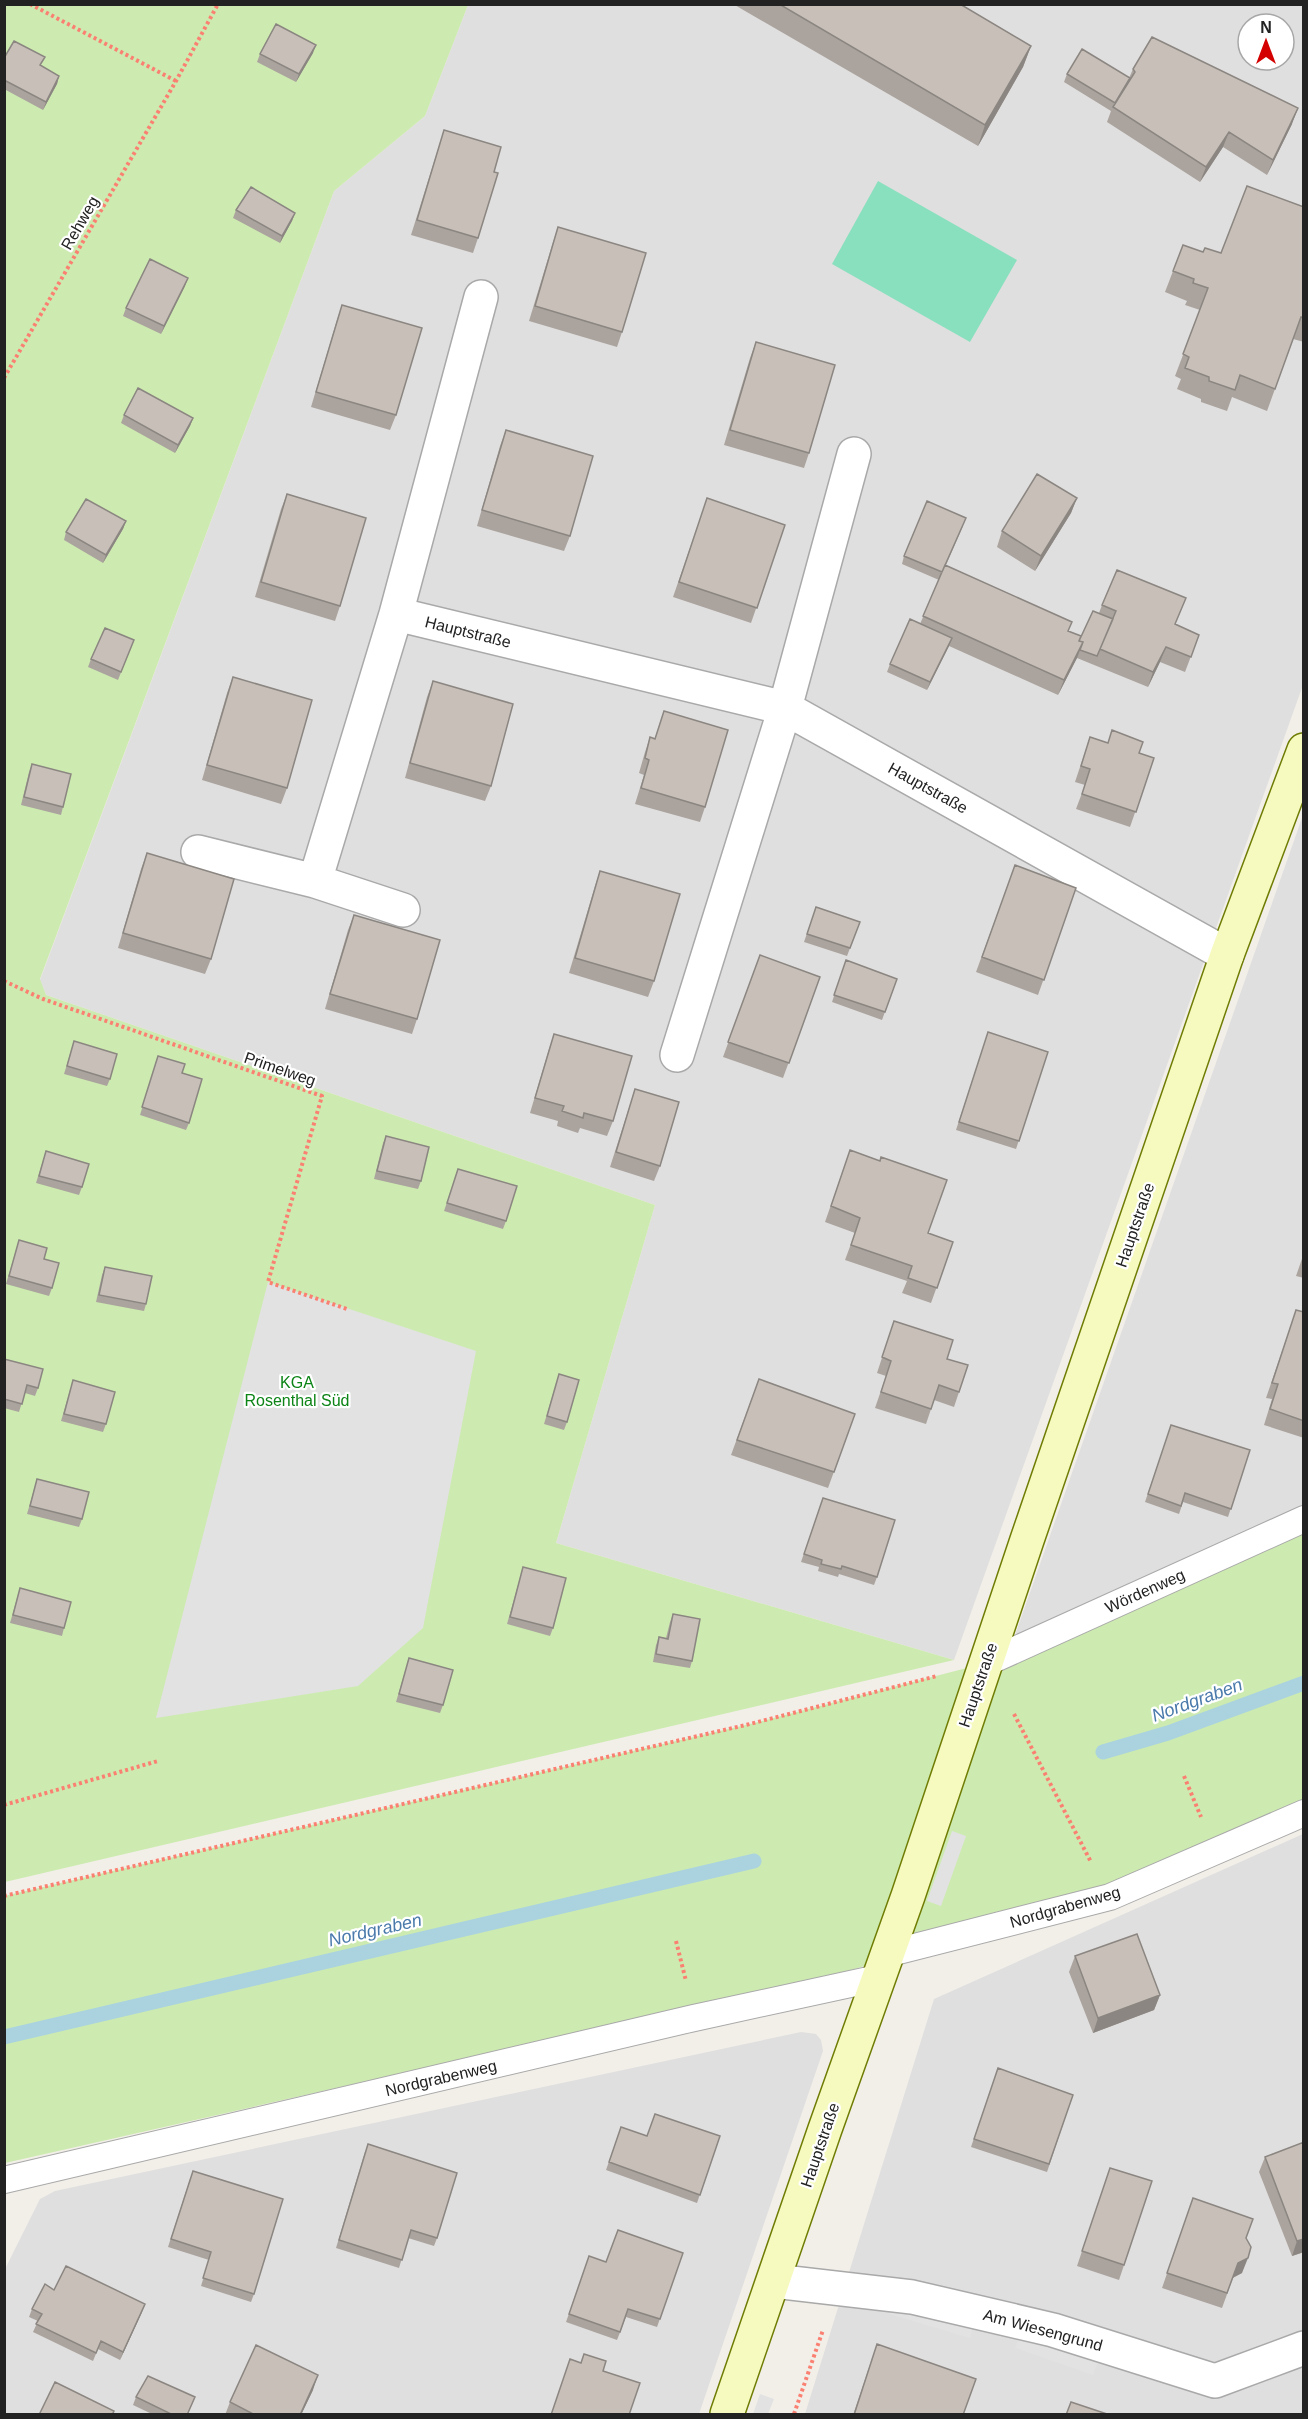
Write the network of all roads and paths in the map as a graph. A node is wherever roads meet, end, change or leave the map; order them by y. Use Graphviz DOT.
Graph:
graph roads {
  1 [pos="30,4"];
  2 [pos="218,4"];
  3 [pos="176,81"];
  4 [pos="481,297"];
  5 [pos="4,378"];
  6 [pos="854,454"];
  7 [pos="396,614"];
  8 [pos="785,708"];
  9 [pos="1304,750"];
  10 [pos="198,852"];
  11 [pos="315,881"];
  12 [pos="403,910"];
  13 [pos="1227,955"];
  14 [pos="4,981"];
  15 [pos="677,1055"];
  16 [pos="347,1309"];
  17 [pos="1304,1519"];
  18 [pos="986,1663"];
  19 [pos="930,1677"];
  20 [pos="158,1761"];
  21 [pos="1184,1776"];
  22 [pos="4,1805"];
  23 [pos="1304,1812"];
  24 [pos="1201,1818"];
  25 [pos="4,1896"];
  26 [pos="1110,1897"];
  27 [pos="676,1941"];
  28 [pos="882,1966"];
  29 [pos="687,1985"];
  30 [pos="4,2180"];
  31 [pos="774,2281"];
  32 [pos="826,2321"];
  33 [pos="1304,2348"];
  34 [pos="727,2415"];
  35 [pos="794,2415"];
  1 -- 3 [label="path"];
  2 -- 3 [label="path, Rehweg"];
  3 -- 5 [label="path, Rehweg"];
  4 -- 7 [label="street"];
  6 -- 8 [label="street"];
  7 -- 8 [label="street, Hauptstraße"];
  7 -- 11 [label="street"];
  8 -- 13 [label="street, Hauptstraße"];
  8 -- 15 [label="street"];
  9 -- 13 [label="main road, Hauptstraße"];
  10 -- 11 [label="street"];
  11 -- 12 [label="street"];
  13 -- 18 [label="main road, Hauptstraße"];
  14 -- 16 [label="path, Primelweg"];
  17 -- 18 [label="lane, Wördenweg"];
  18 -- 26 [label="path"];
  18 -- 28 [label="main road, Hauptstraße"];
  19 -- 25 [label="path"];
  20 -- 22 [label="path"];
  21 -- 24 [label="path"];
  23 -- 26 [label="lane, Nordgrabenweg"];
  26 -- 28 [label="lane, Nordgrabenweg"];
  27 -- 29 [label="path"];
  28 -- 30 [label="lane, Nordgrabenweg"];
  28 -- 31 [label="main road, Hauptstraße"];
  31 -- 33 [label="street, Am Wiesengrund"];
  31 -- 34 [label="main road, Hauptstraße"];
  32 -- 35 [label="path"];
}
